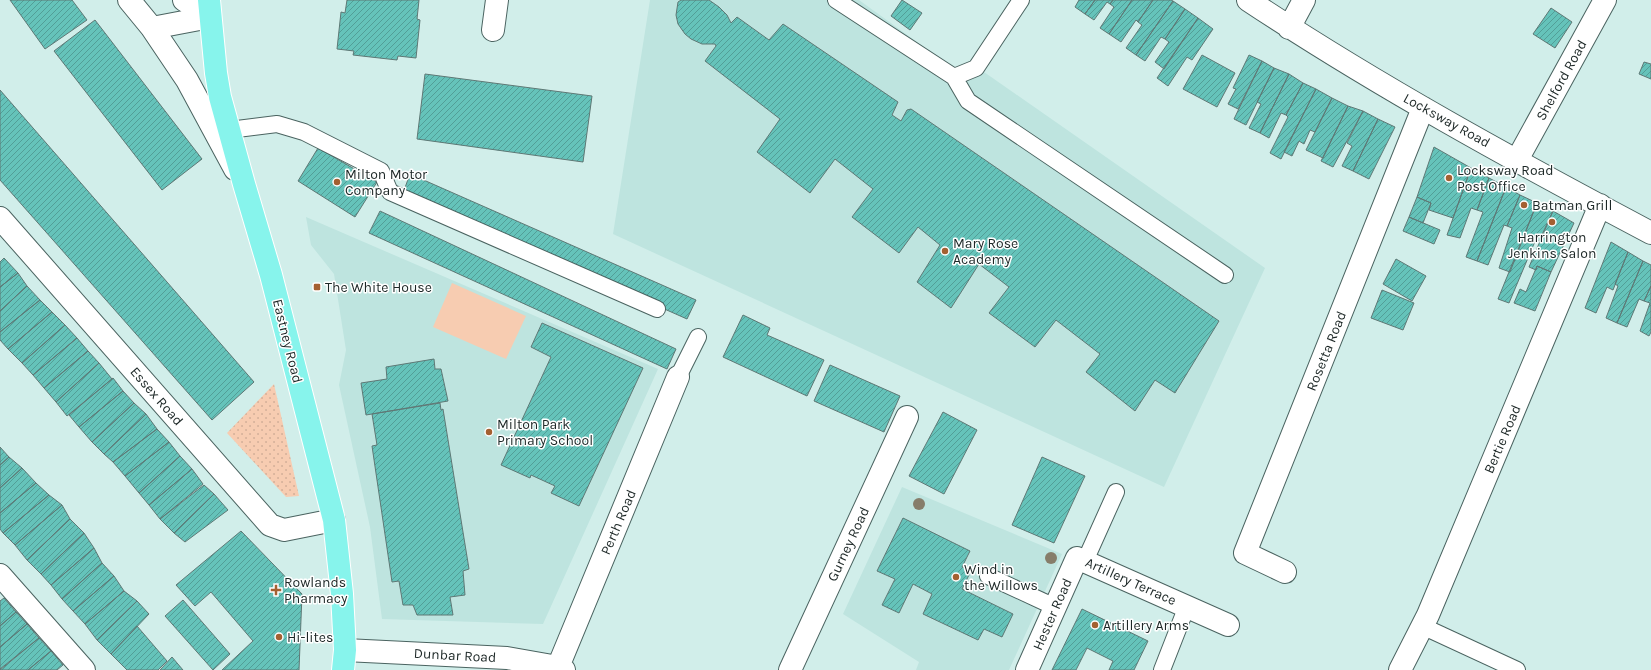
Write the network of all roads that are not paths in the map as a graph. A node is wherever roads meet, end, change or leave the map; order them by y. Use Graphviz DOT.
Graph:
graph roads {
  1 [pos="129,0"];
  2 [pos="184,0"];
  3 [pos="497,0"];
  4 [pos="836,0"];
  5 [pos="1021,0"];
  6 [pos="1248,0"];
  7 [pos="1304,0"];
  8 [pos="1605,0"];
  9 [pos="210,8"];
  10 [pos="152,28"];
  11 [pos="1289,28"];
  12 [pos="493,30"];
  13 [pos="954,77"];
  14 [pos="1423,108"];
  15 [pos="229,130"];
  16 [pos="1517,160"];
  17 [pos="244,184"];
  18 [pos="1600,205"];
  19 [pos="0,218"];
  20 [pos="1651,233"];
  21 [pos="1225,275"];
  22 [pos="657,309"];
  23 [pos="698,337"];
  24 [pos="678,377"];
  25 [pos="907,417"];
  26 [pos="1116,492"];
  27 [pos="334,520"];
  28 [pos="1081,560"];
  29 [pos="1285,572"];
  30 [pos="0,575"];
  31 [pos="988,576"];
  32 [pos="1187,606"];
  33 [pos="1055,607"];
  34 [pos="1228,625"];
  35 [pos="1422,626"];
  36 [pos="344,660"];
  37 [pos="561,669"];
  38 [pos="84,670"];
  39 [pos="790,670"];
  40 [pos="1027,670"];
  41 [pos="1162,670"];
  42 [pos="1400,670"];
  43 [pos="1516,670"];
  1 -- 10 [label="street"];
  2 -- 9 [label="street"];
  3 -- 12 [label="street"];
  4 -- 13 [label="lane"];
  5 -- 13 [label="lane"];
  6 -- 11 [label="street, Locksway Road"];
  7 -- 11 [label="street"];
  8 -- 16 [label="street, Shelford Road"];
  9 -- 10 [label="street"];
  9 -- 15 [label="main road, Eastney Road"];
  10 -- 17 [label="street"];
  11 -- 14 [label="street, Locksway Road"];
  13 -- 21 [label="lane"];
  14 -- 16 [label="street, Locksway Road"];
  14 -- 29 [label="street, Rosetta Road"];
  15 -- 17 [label="main road, Eastney Road"];
  15 -- 22 [label="lane"];
  16 -- 18 [label="street, Locksway Road"];
  17 -- 27 [label="main road, Eastney Road"];
  18 -- 20 [label="street, Locksway Road"];
  18 -- 35 [label="street, Bertie Road"];
  19 -- 27 [label="street, Essex Road"];
  23 -- 24 [label="lane"];
  24 -- 37 [label="street, Perth Road"];
  25 -- 39 [label="street, Gurney Road"];
  26 -- 28 [label="lane"];
  27 -- 36 [label="main road, Eastney Road"];
  28 -- 32 [label="street, Artillery Terrace"];
  28 -- 33 [label="street, Hester Road"];
  30 -- 38 [label="street"];
  31 -- 33 [label="lane"];
  32 -- 34 [label="street, Artillery Terrace"];
  32 -- 41 [label="lane"];
  33 -- 40 [label="street, Hester Road"];
  35 -- 42 [label="street, Bertie Road"];
  35 -- 43 [label="lane"];
  36 -- 37 [label="street, Dunbar Road"];
}
